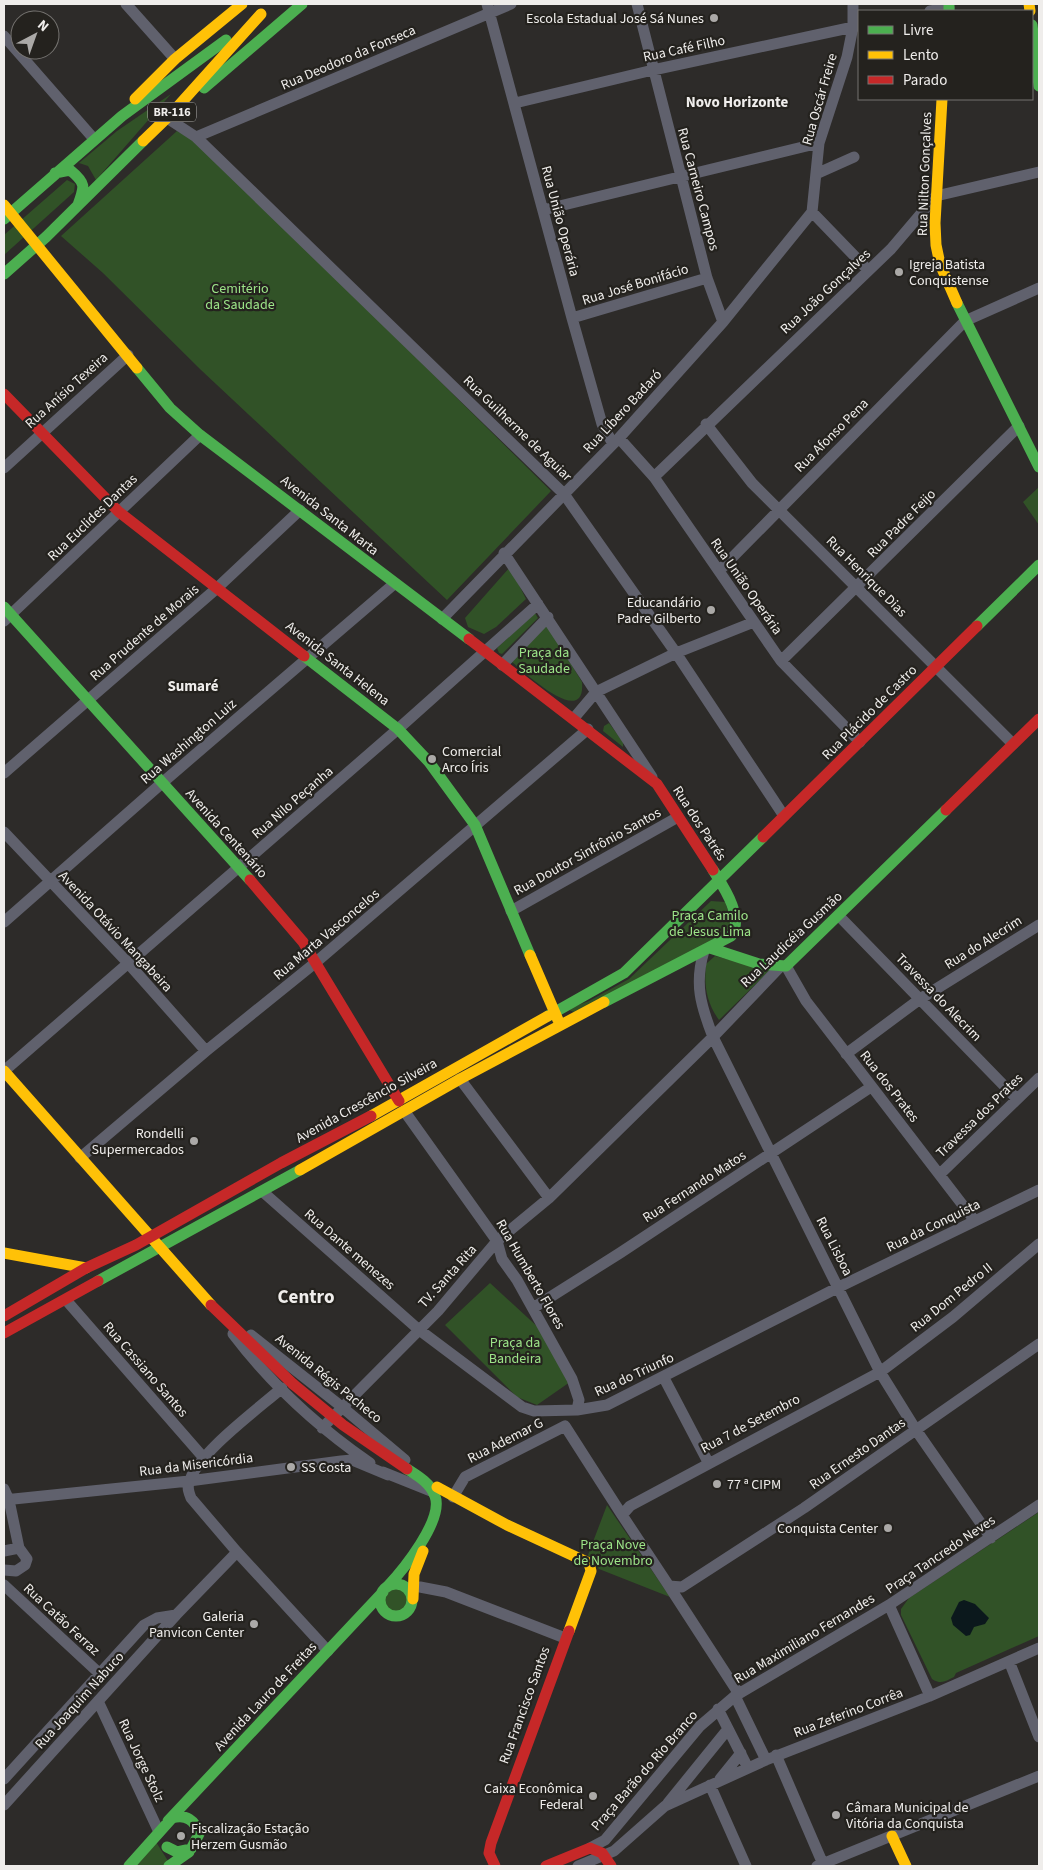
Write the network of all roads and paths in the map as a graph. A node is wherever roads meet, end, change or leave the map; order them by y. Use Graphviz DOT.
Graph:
graph roads {
  1 [pos="126,4"];
  2 [pos="242,4"];
  3 [pos="272,4"];
  4 [pos="302,4"];
  5 [pos="511,4"];
  6 [pos="636,4"];
  7 [pos="853,4"];
  8 [pos="488,8"];
  9 [pos="949,8"];
  10 [pos="936,10"];
  11 [pos="261,14"];
  12 [pos="856,26"];
  13 [pos="1033,34"];
  14 [pos="4,36"];
  15 [pos="175,59"];
  16 [pos="653,70"];
  17 [pos="1039,86"];
  18 [pos="942,100"];
  19 [pos="515,103"];
  20 [pos="169,115"];
  21 [pos="122,116"];
  22 [pos="196,137"];
  23 [pos="94,139"];
  24 [pos="819,143"];
  25 [pos="854,157"];
  26 [pos="55,172"];
  27 [pos="1039,172"];
  28 [pos="816,174"];
  29 [pos="679,176"];
  30 [pos="936,196"];
  31 [pos="78,205"];
  32 [pos="543,210"];
  33 [pos="6,212"];
  34 [pos="812,212"];
  35 [pos="36,245"];
  36 [pos="868,270"];
  37 [pos="4,274"];
  38 [pos="707,278"];
  39 [pos="1039,288"];
  40 [pos="572,318"];
  41 [pos="965,321"];
  42 [pos="723,322"];
  43 [pos="128,355"];
  44 [pos="4,394"];
  45 [pos="706,424"];
  46 [pos="1019,426"];
  47 [pos="41,433"];
  48 [pos="200,435"];
  49 [pos="616,441"];
  50 [pos="1039,467"];
  51 [pos="4,468"];
  52 [pos="654,477"];
  53 [pos="564,494"];
  54 [pos="300,510"];
  55 [pos="779,510"];
  56 [pos="119,512"];
  57 [pos="504,553"];
  58 [pos="1039,565"];
  59 [pos="719,571"];
  60 [pos="394,584"];
  61 [pos="857,587"];
  62 [pos="216,589"];
  63 [pos="538,604"];
  64 [pos="6,614"];
  65 [pos="548,617"];
  66 [pos="442,620"];
  67 [pos="754,622"];
  68 [pos="484,652"];
  69 [pos="676,653"];
  70 [pos="308,659"];
  71 [pos="781,661"];
  72 [pos="502,665"];
  73 [pos="936,667"];
  74 [pos="596,692"];
  75 [pos="88,699"];
  76 [pos="574,718"];
  77 [pos="1039,719"];
  78 [pos="398,729"];
  79 [pos="588,729"];
  80 [pos="860,742"];
  81 [pos="1013,744"];
  82 [pos="4,773"];
  83 [pos="162,782"];
  84 [pos="657,784"];
  85 [pos="784,816"];
  86 [pos="678,817"];
  87 [pos="475,825"];
  88 [pos="4,832"];
  89 [pos="240,868"];
  90 [pos="718,878"];
  91 [pos="50,882"];
  92 [pos="704,896"];
  93 [pos="730,899"];
  94 [pos="512,911"];
  95 [pos="839,916"];
  96 [pos="4,922"];
  97 [pos="1039,925"];
  98 [pos="707,949"];
  99 [pos="128,963"];
  100 [pos="315,963"];
  101 [pos="782,967"];
  102 [pos="920,999"];
  103 [pos="554,1012"];
  104 [pos="561,1026"];
  105 [pos="713,1037"];
  106 [pos="206,1051"];
  107 [pos="846,1054"];
  108 [pos="4,1071"];
  109 [pos="1039,1078"];
  110 [pos="460,1079"];
  111 [pos="871,1087"];
  112 [pos="1017,1099"];
  113 [pos="399,1101"];
  114 [pos="405,1112"];
  115 [pos="771,1154"];
  116 [pos="80,1158"];
  117 [pos="281,1163"];
  118 [pos="940,1174"];
  119 [pos="288,1178"];
  120 [pos="253,1179"];
  121 [pos="1039,1190"];
  122 [pos="263,1192"];
  123 [pos="549,1198"];
  124 [pos="975,1221"];
  125 [pos="149,1238"];
  126 [pos="497,1241"];
  127 [pos="1039,1244"];
  128 [pos="157,1247"];
  129 [pos="4,1253"];
  130 [pos="86,1268"];
  131 [pos="56,1287"];
  132 [pos="840,1287"];
  133 [pos="200,1295"];
  134 [pos="66,1300"];
  135 [pos="533,1308"];
  136 [pos="4,1316"];
  137 [pos="418,1329"];
  138 [pos="4,1334"];
  139 [pos="1039,1344"];
  140 [pos="880,1372"];
  141 [pos="664,1378"];
  142 [pos="287,1386"];
  143 [pos="342,1407"];
  144 [pos="578,1410"];
  145 [pos="322,1428"];
  146 [pos="916,1430"];
  147 [pos="203,1457"];
  148 [pos="708,1462"];
  149 [pos="388,1475"];
  150 [pos="189,1481"];
  151 [pos="435,1490"];
  152 [pos="5,1496"];
  153 [pos="454,1497"];
  154 [pos="1039,1505"];
  155 [pos="622,1515"];
  156 [pos="991,1538"];
  157 [pos="19,1548"];
  158 [pos="4,1551"];
  159 [pos="237,1552"];
  160 [pos="4,1570"];
  161 [pos="4,1586"];
  162 [pos="669,1586"];
  163 [pos="420,1587"];
  164 [pos="385,1590"];
  165 [pos="412,1600"];
  166 [pos="889,1605"];
  167 [pos="176,1615"];
  168 [pos="565,1638"];
  169 [pos="1039,1648"];
  170 [pos="328,1651"];
  171 [pos="1009,1661"];
  172 [pos="100,1674"];
  173 [pos="737,1695"];
  174 [pos="930,1696"];
  175 [pos="98,1701"];
  176 [pos="718,1709"];
  177 [pos="728,1729"];
  178 [pos="1039,1737"];
  179 [pos="740,1753"];
  180 [pos="771,1758"];
  181 [pos="748,1768"];
  182 [pos="1039,1776"];
  183 [pos="4,1779"];
  184 [pos="714,1784"];
  185 [pos="4,1805"];
  186 [pos="665,1806"];
  187 [pos="166,1824"];
  188 [pos="892,1836"];
  189 [pos="167,1847"];
  190 [pos="590,1848"];
  191 [pos="189,1852"];
  192 [pos="605,1855"];
  193 [pos="173,1865"];
  194 [pos="820,1865"];
  195 [pos="129,1866"];
  196 [pos="495,1866"];
  197 [pos="546,1866"];
  198 [pos="578,1866"];
  199 [pos="611,1866"];
  200 [pos="746,1866"];
  201 [pos="906,1866"];
  1 -- 15 [label="street"];
  2 -- 15 [label="main road, BR-116"];
  3 -- 11 [label="main road, BR-116"];
  4 -- 20 [label="main road, BR-116"];
  5 -- 8 [label="street, Rua Deodoro da Fonseca"];
  6 -- 16 [label="street, Rua Carneiro Campos"];
  7 -- 12 [label="street, Rua Oscár Freire"];
  8 -- 19 [label="street, Rua União Operária"];
  8 -- 22 [label="street, Rua Deodoro da Fonseca"];
  9 -- 10 [label="street"];
  11 -- 20 [label="main road, BR-116"];
  11 -- 21 [label="main road, BR-116"];
  12 -- 16 [label="street, Rua Café Filho"];
  12 -- 24 [label="street, Rua Oscár Freire"];
  13 -- 17 [label="main road"];
  14 -- 23 [label="street"];
  15 -- 21 [label="main road, BR-116"];
  16 -- 19 [label="street, Rua Café Filho"];
  16 -- 29 [label="street, Rua Carneiro Campos"];
  18 -- 30 [label="main road, Rua Nilton Gonçalves"];
  19 -- 32 [label="street, Rua União Operária"];
  20 -- 22 [label="street, Rua Guilherme de Aguiar"];
  20 -- 31 [label="main road, BR-116"];
  21 -- 23 [label="main road, BR-116"];
  22 -- 53 [label="street, Rua Guilherme de Aguiar"];
  23 -- 26 [label="main road, BR-116"];
  24 -- 28 [label="street, Rua Oscár Freire"];
  24 -- 29 [label="street"];
  25 -- 28 [label="street"];
  26 -- 31 [label="main road"];
  26 -- 33 [label="main road, BR-116"];
  27 -- 30 [label="street"];
  28 -- 34 [label="street, Rua Oscár Freire"];
  29 -- 32 [label="street"];
  29 -- 38 [label="street, Rua Carneiro Campos"];
  30 -- 36 [label="street, Rua João Gonçalves"];
  30 -- 41 [label="main road, Rua Nilton Gonçalves"];
  31 -- 35 [label="main road, BR-116"];
  32 -- 40 [label="street, Rua União Operária"];
  33 -- 35 [label="main road, Avenida Santa Marta"];
  34 -- 36 [label="street"];
  34 -- 42 [label="street, Rua Líbero Badaró"];
  35 -- 37 [label="main road, BR-116"];
  35 -- 43 [label="main road, Avenida Santa Marta"];
  36 -- 45 [label="street, Rua João Gonçalves"];
  38 -- 40 [label="street, Rua José Bonifácio"];
  38 -- 42 [label="street, Rua Carneiro Campos"];
  39 -- 41 [label="street"];
  40 -- 49 [label="street, Rua União Operária"];
  41 -- 46 [label="main road, Rua Nilton Gonçalves"];
  41 -- 55 [label="street, Rua Afonso Pena"];
  42 -- 49 [label="street, Rua Líbero Badaró"];
  43 -- 47 [label="street, Rua Anísio Texeira"];
  43 -- 48 [label="main road, Avenida Santa Marta"];
  44 -- 47 [label="main road, Avenida Santa Helena"];
  45 -- 52 [label="street, Rua João Gonçalves"];
  45 -- 55 [label="street, Rua Henrique Dias"];
  46 -- 50 [label="main road, Rua Nilton Gonçalves"];
  46 -- 61 [label="street, Rua Padre Feijo"];
  47 -- 51 [label="street, Rua Anísio Texeira"];
  47 -- 56 [label="main road, Avenida Santa Helena"];
  48 -- 54 [label="main road, Avenida Santa Marta"];
  48 -- 56 [label="street, Rua Euclides Dantas"];
  49 -- 52 [label="street, Rua União Operária"];
  49 -- 53 [label="street, Rua Líbero Badaró"];
  52 -- 59 [label="street, Rua União Operária"];
  53 -- 57 [label="street, Rua Líbero Badaró"];
  53 -- 69 [label="street, Rua Guilherme de Aguiar"];
  54 -- 60 [label="main road, Avenida Santa Marta"];
  54 -- 62 [label="street, Rua Prudente de Morais"];
  55 -- 59 [label="street, Rua Afonso Pena"];
  55 -- 61 [label="street, Rua Henrique Dias"];
  56 -- 62 [label="main road, Avenida Santa Helena"];
  56 -- 64 [label="street, Rua Euclides Dantas"];
  57 -- 63 [label="street"];
  57 -- 66 [label="street, Rua Líbero Badaró"];
  58 -- 73 [label="main road, Rua Plácido de Castro"];
  59 -- 67 [label="street, Rua União Operária"];
  60 -- 66 [label="main road, Avenida Santa Marta"];
  60 -- 70 [label="street, Rua Washington Luiz"];
  61 -- 71 [label="street, Rua Padre Feijo"];
  61 -- 73 [label="street, Rua Henrique Dias"];
  62 -- 70 [label="main road, Avenida Santa Helena"];
  62 -- 75 [label="street, Rua Prudente de Morais"];
  63 -- 65 [label="street"];
  63 -- 68 [label="street, Rua Nilo Peçanha"];
  64 -- 75 [label="main road, Avenida Centenário"];
  65 -- 72 [label="street"];
  65 -- 74 [label="street"];
  66 -- 68 [label="main road, Avenida Santa Marta"];
  67 -- 69 [label="street"];
  67 -- 71 [label="street, Rua União Operária"];
  68 -- 72 [label="main road, Avenida Santa Marta"];
  68 -- 78 [label="street, Rua Nilo Peçanha"];
  69 -- 74 [label="street"];
  69 -- 85 [label="street, Rua Guilherme de Aguiar"];
  70 -- 78 [label="main road, Avenida Santa Helena"];
  70 -- 83 [label="street, Rua Washington Luiz"];
  71 -- 80 [label="street, Rua União Operária"];
  72 -- 76 [label="main road, Avenida Santa Marta"];
  73 -- 80 [label="main road, Rua Plácido de Castro"];
  73 -- 81 [label="street, Rua Henrique Dias"];
  74 -- 76 [label="street"];
  74 -- 84 [label="street"];
  75 -- 82 [label="street, Rua Prudente de Morais"];
  75 -- 83 [label="main road, Avenida Centenário"];
  76 -- 79 [label="main road, Avenida Santa Marta"];
  77 -- 81 [label="main road, Rua Laudicéia Gusmão"];
  78 -- 87 [label="main road, Avenida Santa Helena"];
  78 -- 89 [label="street, Rua Nilo Peçanha"];
  79 -- 84 [label="main road, Avenida Santa Marta"];
  79 -- 87 [label="street, Rua Marta Vasconcelos"];
  80 -- 85 [label="main road, Rua Plácido de Castro"];
  81 -- 95 [label="main road, Rua Laudicéia Gusmão"];
  83 -- 89 [label="main road, Avenida Centenário"];
  83 -- 91 [label="street, Rua Washington Luiz"];
  84 -- 86 [label="main road, Rua dos Patrés"];
  85 -- 90 [label="main road, Rua Plácido de Castro"];
  86 -- 90 [label="main road, Rua dos Patrés"];
  86 -- 94 [label="street, Rua Doutor Sinfrônio Santos"];
  87 -- 94 [label="main road, Avenida Santa Helena"];
  87 -- 100 [label="street, Rua Marta Vasconcelos"];
  88 -- 91 [label="street, Avenida Otávio Mangabeira"];
  89 -- 99 [label="street, Rua Nilo Peçanha"];
  89 -- 100 [label="main road, Avenida Centenário"];
  90 -- 92 [label="main road, Avenida Crescêncio Silveira"];
  90 -- 93 [label="main road, Rua dos Patrés"];
  91 -- 96 [label="street, Rua Washington Luiz"];
  91 -- 99 [label="street, Avenida Otávio Mangabeira"];
  92 -- 93 [label="main road"];
  92 -- 103 [label="main road, Avenida Crescêncio Silveira"];
  93 -- 98 [label="main road, Avenida Crescêncio Silveira"];
  94 -- 103 [label="main road, Avenida Santa Helena"];
  95 -- 101 [label="main road, Rua Laudicéia Gusmão"];
  95 -- 102 [label="street, Travessa do Alecrim"];
  97 -- 102 [label="street, Rua do Alecrim"];
  98 -- 101 [label="main road"];
  98 -- 104 [label="main road, Avenida Crescêncio Silveira"];
  98 -- 105 [label="street, Rua Lisboa"];
  99 -- 106 [label="street, Avenida Otávio Mangabeira"];
  99 -- 108 [label="street, Rua Nilo Peçanha"];
  100 -- 106 [label="street, Rua Marta Vasconcelos"];
  100 -- 113 [label="main road, Avenida Centenário"];
  101 -- 105 [label="street, Rua Laudicéia Gusmão"];
  101 -- 107 [label="street, Rua dos Prates"];
  102 -- 107 [label="street, Rua do Alecrim"];
  102 -- 112 [label="street, Travessa do Alecrim"];
  103 -- 104 [label="main road, Avenida Santa Helena"];
  103 -- 113 [label="main road, Avenida Crescêncio Silveira"];
  104 -- 110 [label="main road, Avenida Crescêncio Silveira"];
  105 -- 115 [label="street, Rua Lisboa"];
  105 -- 123 [label="street, Rua Laudicéia Gusmão"];
  106 -- 116 [label="street, Rua Marta Vasconcelos"];
  107 -- 111 [label="street, Rua dos Prates"];
  108 -- 116 [label="main road, Avenida Régis Pacheco"];
  109 -- 112 [label="street, Travessa dos Prates"];
  110 -- 114 [label="main road, Avenida Crescêncio Silveira"];
  110 -- 123 [label="street"];
  111 -- 115 [label="street, Rua Fernando Matos"];
  111 -- 118 [label="street, Rua dos Prates"];
  112 -- 118 [label="street, Travessa dos Prates"];
  113 -- 117 [label="main road, Avenida Crescêncio Silveira"];
  114 -- 119 [label="main road, Avenida Crescêncio Silveira"];
  114 -- 126 [label="street, Rua Humberto Flores"];
  115 -- 132 [label="street, Rua Lisboa"];
  115 -- 135 [label="street, Rua Fernando Matos"];
  116 -- 125 [label="main road, Avenida Régis Pacheco"];
  117 -- 119 [label="main road"];
  117 -- 120 [label="main road, Avenida Crescêncio Silveira"];
  118 -- 124 [label="street, Rua dos Prates"];
  119 -- 122 [label="main road, Avenida Crescêncio Silveira"];
  120 -- 122 [label="main road"];
  120 -- 125 [label="main road, Avenida Crescêncio Silveira"];
  121 -- 124 [label="street, Rua da Conquista"];
  122 -- 128 [label="main road, Avenida Crescêncio Silveira"];
  122 -- 137 [label="street, Rua Dante menezes"];
  123 -- 126 [label="street, Rua Laudicéia Gusmão"];
  124 -- 132 [label="street, Rua da Conquista"];
  125 -- 128 [label="main road, Avenida Régis Pacheco"];
  125 -- 130 [label="main road, Avenida Crescêncio Silveira"];
  126 -- 135 [label="street, Rua Humberto Flores"];
  126 -- 137 [label="street, TV. Santa Rita"];
  127 -- 140 [label="street, Rua Dom Pedro II"];
  128 -- 133 [label="main road, Avenida Régis Pacheco"];
  128 -- 134 [label="main road, Avenida Crescêncio Silveira"];
  129 -- 130 [label="main road"];
  130 -- 131 [label="main road, Avenida Crescêncio Silveira"];
  131 -- 134 [label="main road"];
  131 -- 136 [label="main road, Avenida Crescêncio Silveira"];
  132 -- 140 [label="street, Rua Lisboa"];
  132 -- 141 [label="street, Rua do Triunfo"];
  133 -- 142 [label="main road, Avenida Régis Pacheco"];
  133 -- 143 [label="street, Avenida Régis Pacheco"];
  134 -- 138 [label="main road, Avenida Crescêncio Silveira"];
  134 -- 147 [label="street, Rua Cassiano Santos"];
  135 -- 144 [label="street, Rua Humberto Flores"];
  137 -- 143 [label="street"];
  137 -- 144 [label="street, Rua do Triunfo"];
  139 -- 146 [label="street, Rua Ernesto Dantas"];
  140 -- 146 [label="street, Rua Lisboa"];
  140 -- 148 [label="street, Rua 7 de Setembro"];
  141 -- 144 [label="street, Rua do Triunfo"];
  141 -- 148 [label="street"];
  142 -- 145 [label="street, Avenida Régis Pacheco"];
  142 -- 147 [label="street"];
  142 -- 151 [label="main road, bridge"];
  143 -- 145 [label="street"];
  143 -- 151 [label="street, Avenida Régis Pacheco"];
  145 -- 149 [label="street, Avenida Régis Pacheco"];
  146 -- 156 [label="street, Rua Lisboa"];
  146 -- 162 [label="street, Rua Ernesto Dantas"];
  147 -- 150 [label="street"];
  148 -- 155 [label="street, Rua 7 de Setembro"];
  149 -- 150 [label="street, Rua da Misericórdia"];
  149 -- 151 [label="street"];
  150 -- 152 [label="street, Rua da Misericórdia"];
  150 -- 159 [label="street"];
  151 -- 153 [label="main road"];
  151 -- 164 [label="main road, Avenida Lauro de Freitas"];
  151 -- 165 [label="main road"];
  152 -- 157 [label="street"];
  153 -- 155 [label="street, Rua Ademar G"];
  153 -- 168 [label="main road, Rua Francisco Santos"];
  154 -- 156 [label="street, Praça Tancredo Neves"];
  155 -- 162 [label="street"];
  156 -- 166 [label="street, Praça Tancredo Neves"];
  157 -- 158 [label="street"];
  157 -- 160 [label="street, Rua Catão Ferraz"];
  159 -- 167 [label="street, Rua Joaquim Nabuco"];
  159 -- 170 [label="street"];
  161 -- 172 [label="street, Rua Catão Ferraz"];
  162 -- 173 [label="street"];
  163 -- 168 [label="street"];
  164 -- 165 [label="main road"];
  164 -- 165 [label="main road"];
  164 -- 170 [label="main road, Avenida Lauro de Freitas"];
  166 -- 173 [label="street, Rua Maximiliano Fernandes"];
  166 -- 174 [label="street, Praça Tancredo Neves"];
  167 -- 172 [label="street, Rua Joaquim Nabuco"];
  167 -- 175 [label="street, Rua Joaquim Nabuco"];
  168 -- 196 [label="main road, Rua Francisco Santos"];
  169 -- 171 [label="street"];
  170 -- 187 [label="main road, Avenida Lauro de Freitas"];
  171 -- 174 [label="street"];
  171 -- 178 [label="street"];
  172 -- 183 [label="street, Rua Joaquim Nabuco"];
  173 -- 176 [label="street, Praça Barão do Rio Branco"];
  173 -- 180 [label="street"];
  174 -- 180 [label="street, Rua Zeferino Corrêa"];
  175 -- 185 [label="street, Rua Joaquim Nabuco"];
  175 -- 187 [label="street, Rua Jorge Stolz"];
  176 -- 177 [label="street, Praça Barão do Rio Branco"];
  176 -- 190 [label="street, Praça Barão do Rio Branco"];
  177 -- 179 [label="street, Praça Barão do Rio Branco"];
  177 -- 186 [label="street"];
  179 -- 181 [label="street, Praça Barão do Rio Branco"];
  179 -- 184 [label="street"];
  180 -- 181 [label="street"];
  180 -- 194 [label="street"];
  181 -- 184 [label="street"];
  182 -- 188 [label="street"];
  184 -- 186 [label="street"];
  184 -- 200 [label="street"];
  186 -- 192 [label="street"];
  187 -- 189 [label="main road"];
  187 -- 191 [label="main road"];
  187 -- 195 [label="main road, Avenida Lauro de Freitas"];
  188 -- 194 [label="street"];
  188 -- 201 [label="main road"];
  189 -- 191 [label="main road"];
  189 -- 193 [label="main road"];
  190 -- 192 [label="main road"];
  190 -- 197 [label="main road"];
  191 -- 193 [label="main road"];
  192 -- 198 [label="street"];
  192 -- 199 [label="main road"];
}
